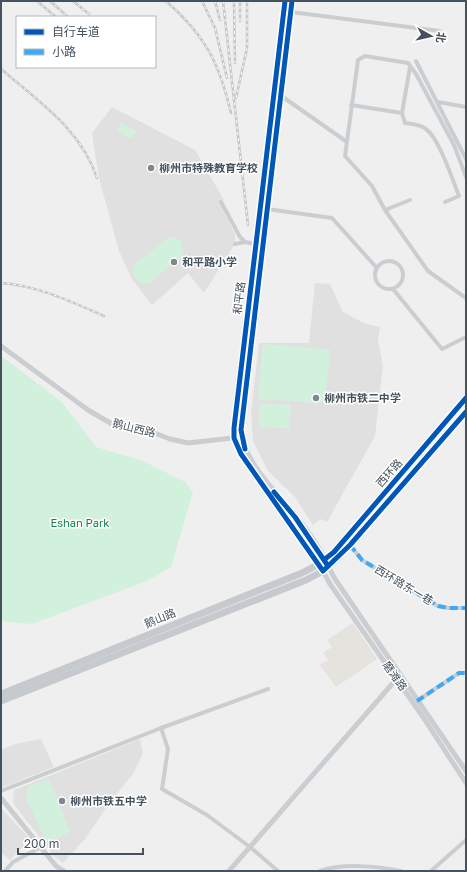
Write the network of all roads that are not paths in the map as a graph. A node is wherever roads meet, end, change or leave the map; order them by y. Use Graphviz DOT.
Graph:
graph roads {
  1 [pos="285,1"];
  2 [pos="292,1"];
  3 [pos="283,11"];
  4 [pos="291,12"];
  5 [pos="440,31"];
  6 [pos="416,62"];
  7 [pos="410,67"];
  8 [pos="280,95"];
  9 [pos="438,102"];
  10 [pos="351,105"];
  11 [pos="466,107"];
  12 [pos="402,112"];
  13 [pos="347,142"];
  14 [pos="466,159"];
  15 [pos="466,177"];
  16 [pos="410,200"];
  17 [pos="221,202"];
  18 [pos="445,202"];
  19 [pos="267,209"];
  20 [pos="385,210"];
  21 [pos="245,242"];
  22 [pos="234,244"];
  23 [pos="255,244"];
  24 [pos="376,267"];
  25 [pos="393,289"];
  26 [pos="466,298"];
  27 [pos="466,337"];
  28 [pos="1,346"];
  29 [pos="466,398"];
  30 [pos="466,412"];
  31 [pos="241,437"];
  32 [pos="234,438"];
  33 [pos="350,545"];
  34 [pos="324,565"];
  35 [pos="466,608"];
  36 [pos="466,673"];
  37 [pos="398,677"];
  38 [pos="268,689"];
  39 [pos="1,694"];
  40 [pos="1,701"];
  41 [pos="418,701"];
  42 [pos="161,728"];
  43 [pos="466,771"];
  44 [pos="466,783"];
  45 [pos="1,791"];
  46 [pos="1,798"];
  47 [pos="466,840"];
  48 [pos="41,847"];
  49 [pos="250,847"];
  50 [pos="5,871"];
  51 [pos="64,871"];
  52 [pos="229,871"];
  53 [pos="278,871"];
  54 [pos="320,871"];
  55 [pos="400,871"];
  56 [pos="431,871"];
  1 -- 3 [label="main road, 和平路"];
  2 -- 4 [label="main road, 和平路"];
  3 -- 4 [label="street"];
  3 -- 23 [label="main road, 和平路"];
  4 -- 5 [label="street"];
  4 -- 8 [label="main road, 和平路"];
  6 -- 9 [label="street"];
  7 -- 10 [label="street"];
  7 -- 12 [label="street"];
  7 -- 15 [label="street"];
  8 -- 13 [label="street"];
  8 -- 19 [label="main road, 和平路"];
  9 -- 11 [label="street"];
  9 -- 14 [label="street"];
  10 -- 12 [label="street"];
  10 -- 13 [label="street"];
  12 -- 18 [label="street"];
  13 -- 20 [label="street"];
  16 -- 20 [label="street"];
  17 -- 21 [label="street"];
  19 -- 24 [label="street"];
  19 -- 31 [label="main road, 和平路"];
  20 -- 26 [label="street"];
  21 -- 22 [label="street"];
  21 -- 23 [label="street"];
  23 -- 32 [label="main road, 和平路"];
  24 -- 25 [label="street"];
  24 -- 25 [label="street"];
  25 -- 27 [label="street"];
  28 -- 32 [label="street, 鹅山西路"];
  29 -- 34 [label="main road, 西环路"];
  30 -- 33 [label="main road, 西环路"];
  31 -- 32 [label="street, 鹅山西路"];
  31 -- 34 [label="main road, 和平路"];
  32 -- 34 [label="main road, 和平路"];
  33 -- 34 [label="main road, 西环路"];
  33 -- 35 [label="street, 西环路东一巷"];
  34 -- 37 [label="street, 磨滩路"];
  34 -- 39 [label="main road, 鹅山路"];
  34 -- 40 [label="main road, 鹅山路"];
  36 -- 41 [label="street"];
  37 -- 41 [label="street, 磨滩路"];
  37 -- 44 [label="street, 磨滩路"];
  37 -- 49 [label="street"];
  38 -- 42 [label="street"];
  41 -- 43 [label="street, 磨滩路"];
  42 -- 45 [label="street"];
  42 -- 49 [label="street"];
  46 -- 48 [label="street"];
  47 -- 56 [label="street"];
  48 -- 50 [label="street"];
  48 -- 51 [label="street"];
  49 -- 52 [label="street"];
  49 -- 53 [label="street"];
  54 -- 55 [label="street"];
}
